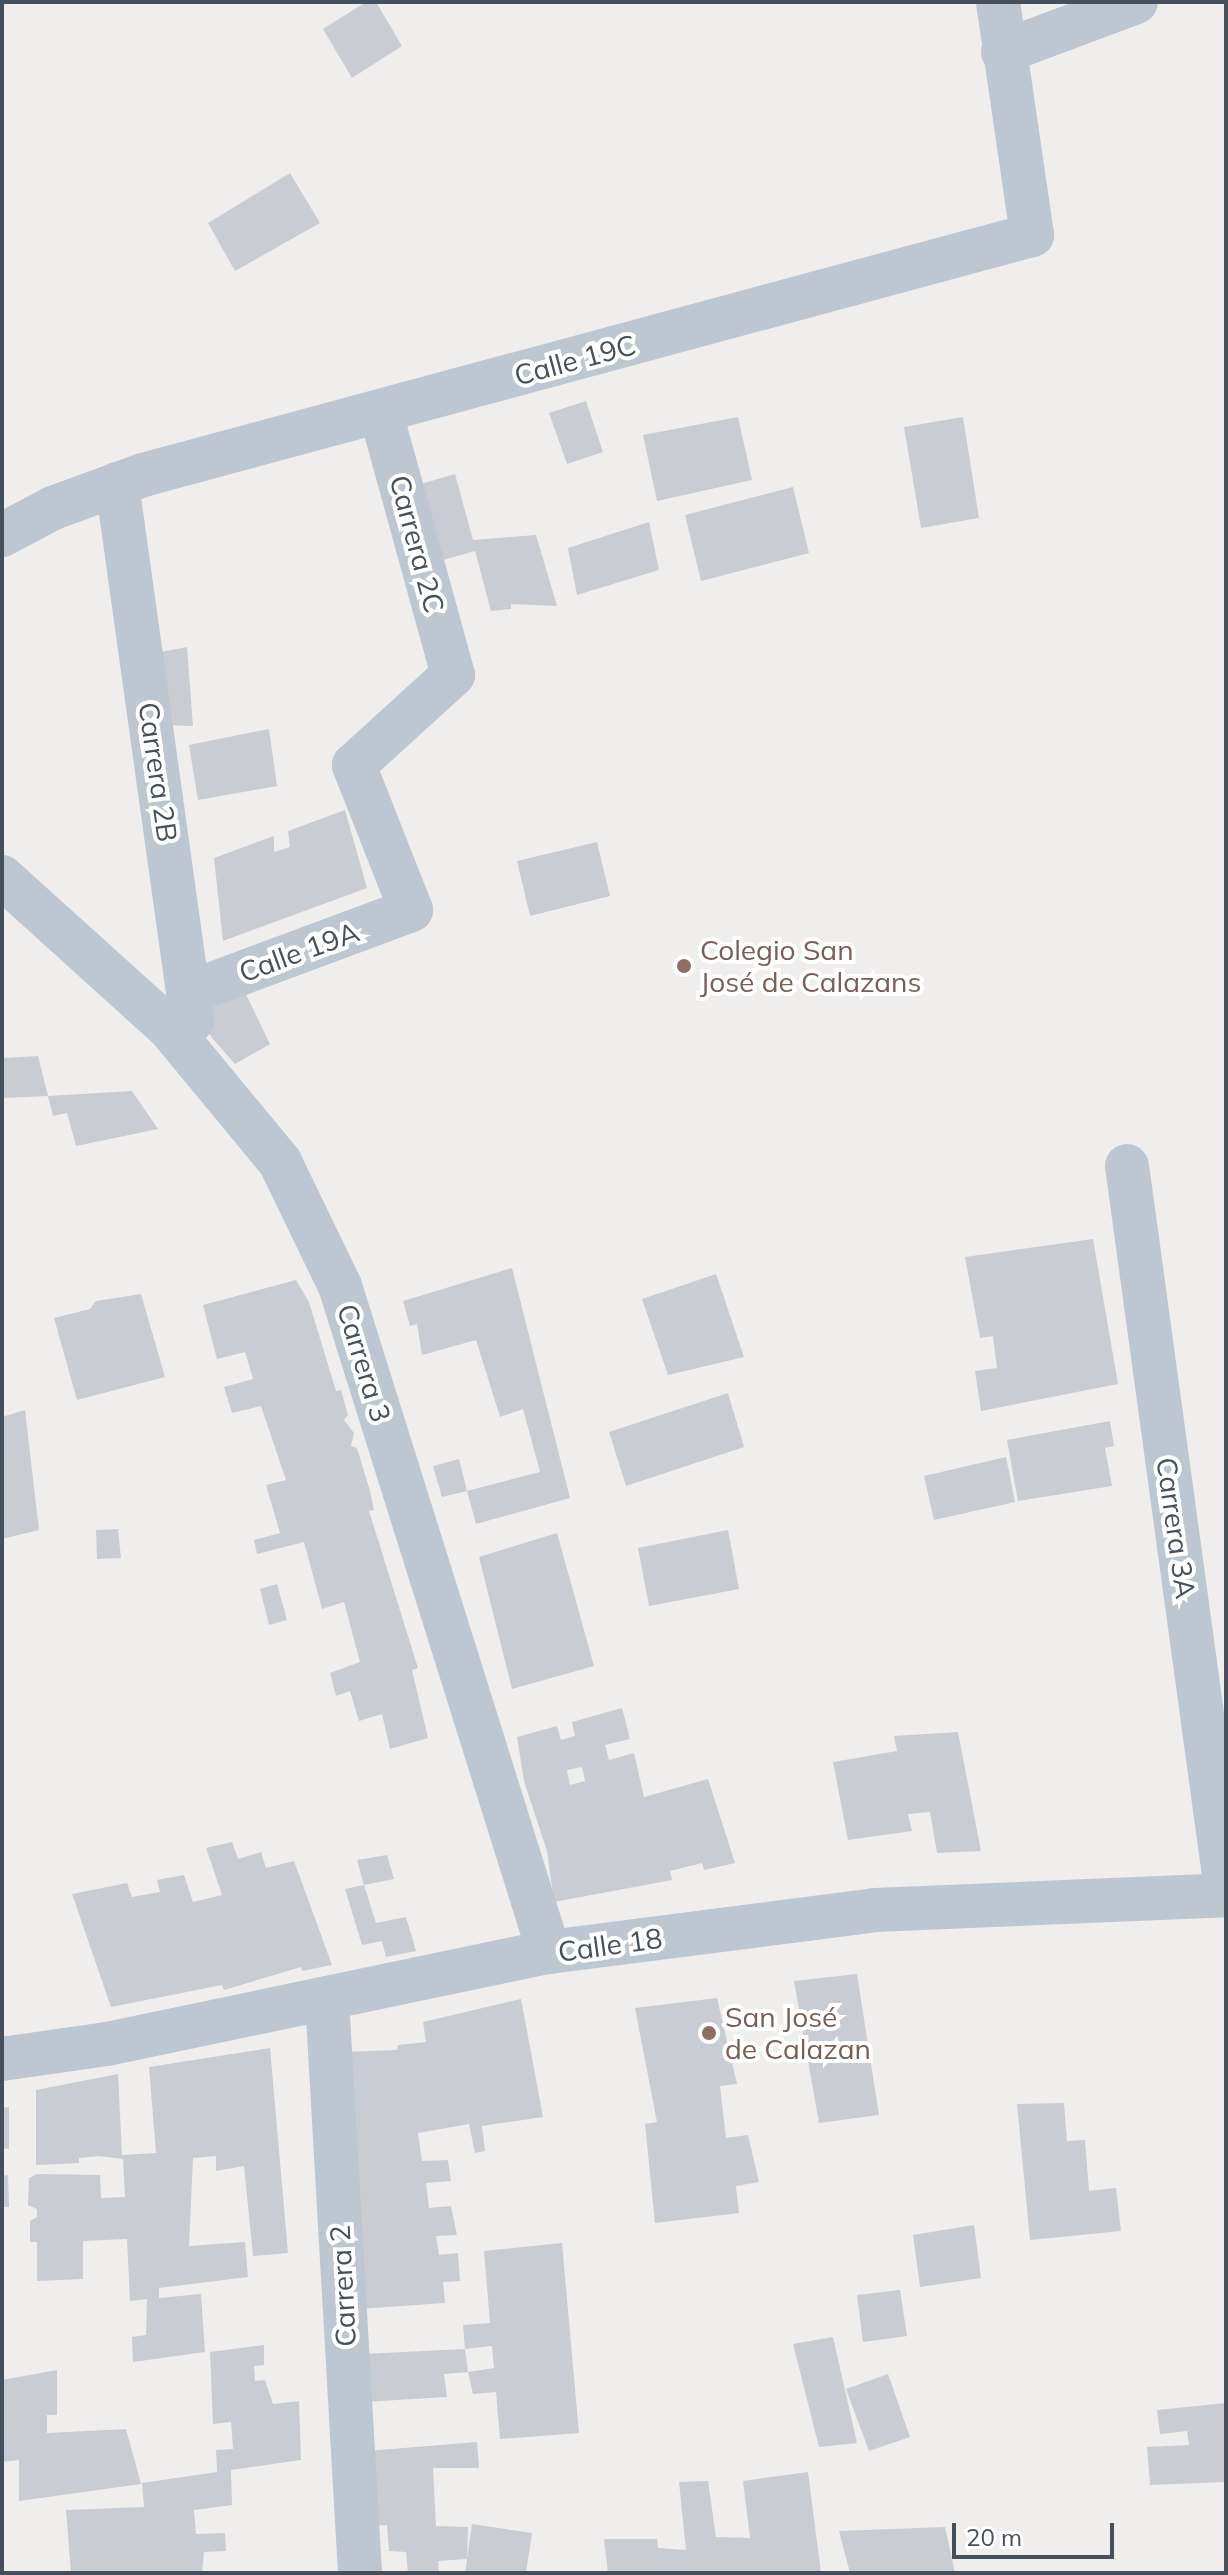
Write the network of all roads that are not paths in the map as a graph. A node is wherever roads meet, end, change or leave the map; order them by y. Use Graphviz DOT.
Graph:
graph roads {
  1 [pos="998,2"];
  2 [pos="1136,2"];
  3 [pos="1003,52"];
  4 [pos="381,414"];
  5 [pos="117,484"];
  6 [pos="2,535"];
  7 [pos="2,877"];
  8 [pos="411,910"];
  9 [pos="188,993"];
  10 [pos="197,1061"];
  11 [pos="1127,1166"];
  12 [pos="1226,1892"];
  13 [pos="549,1952"];
  14 [pos="327,1999"];
  15 [pos="2,2059"];
  16 [pos="360,2573"];
  1 -- 3 [label="street"];
  2 -- 3 [label="street"];
  3 -- 4 [label="street, Calle 19C"];
  4 -- 5 [label="street, Calle 19C"];
  4 -- 8 [label="street, Carrera 2C"];
  5 -- 6 [label="street, Calle 19C"];
  5 -- 9 [label="street, Carrera 2B"];
  7 -- 10 [label="street, Carrera 3"];
  8 -- 9 [label="street, Calle 19A"];
  9 -- 10 [label="street, Carrera 2B"];
  10 -- 13 [label="street, Carrera 3"];
  11 -- 12 [label="street, Carrera 3A"];
  12 -- 13 [label="street, Calle 18"];
  13 -- 14 [label="street, Calle 18"];
  14 -- 15 [label="street, Calle 18"];
  14 -- 16 [label="street, Carrera 2"];
}
